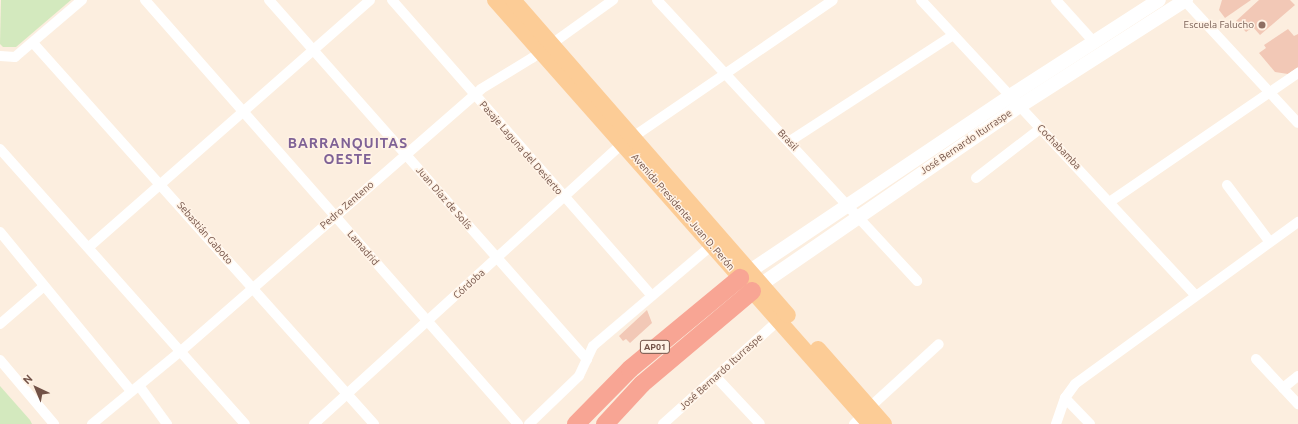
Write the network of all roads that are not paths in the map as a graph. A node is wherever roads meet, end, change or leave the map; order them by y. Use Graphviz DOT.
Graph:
graph roads {
  1 [pos="82,0"];
  2 [pos="145,0"];
  3 [pos="269,0"];
  4 [pos="370,0"];
  5 [pos="392,0"];
  6 [pos="495,0"];
  7 [pos="513,0"];
  8 [pos="613,0"];
  9 [pos="657,0"];
  10 [pos="832,0"];
  11 [pos="921,0"];
  12 [pos="1056,0"];
  13 [pos="1159,0"];
  14 [pos="1185,0"];
  15 [pos="953,35"];
  16 [pos="1093,41"];
  17 [pos="34,44"];
  18 [pos="546,48"];
  19 [pos="312,49"];
  20 [pos="0,56"];
  21 [pos="726,73"];
  22 [pos="1298,73"];
  23 [pos="1270,92"];
  24 [pos="474,95"];
  25 [pos="1010,96"];
  26 [pos="1020,106"];
  27 [pos="241,111"];
  28 [pos="1298,123"];
  29 [pos="1041,128"];
  30 [pos="628,140"];
  31 [pos="790,141"];
  32 [pos="0,149"];
  33 [pos="405,153"];
  34 [pos="976,178"];
  35 [pos="162,183"];
  36 [pos="1227,185"];
  37 [pos="565,198"];
  38 [pos="1111,201"];
  39 [pos="854,210"];
  40 [pos="335,215"];
  41 [pos="1298,222"];
  42 [pos="0,232"];
  43 [pos="1269,241"];
  44 [pos="712,245"];
  45 [pos="89,247"];
  46 [pos="497,259"];
  47 [pos="751,281"];
  48 [pos="917,281"];
  49 [pos="43,287"];
  50 [pos="252,288"];
  51 [pos="1195,295"];
  52 [pos="651,296"];
  53 [pos="779,320"];
  54 [pos="427,321"];
  55 [pos="0,324"];
  56 [pos="939,344"];
  57 [pos="181,352"];
  58 [pos="1256,358"];
  59 [pos="0,360"];
  60 [pos="586,360"];
  61 [pos="1298,376"];
  62 [pos="716,377"];
  63 [pos="1283,388"];
  64 [pos="135,389"];
  65 [pos="348,394"];
  66 [pos="1065,398"];
  67 [pos="1298,404"];
  68 [pos="864,418"];
  69 [pos="54,424"];
  70 [pos="92,424"];
  71 [pos="167,424"];
  72 [pos="245,424"];
  73 [pos="314,424"];
  74 [pos="374,424"];
  75 [pos="518,424"];
  76 [pos="529,424"];
  77 [pos="576,424"];
  78 [pos="604,424"];
  79 [pos="662,424"];
  80 [pos="760,424"];
  81 [pos="884,424"];
  82 [pos="1056,424"];
  83 [pos="1090,424"];
  1 -- 17 [label="street"];
  2 -- 27 [label="street, Lamadrid"];
  3 -- 19 [label="street, Juan Díaz de Solís"];
  4 -- 19 [label="street"];
  5 -- 24 [label="street, Pasaje Laguna del Desierto"];
  6 -- 18 [label="main road, Avenida Presidente Juan D. Perón"];
  7 -- 18 [label="main road, Avenida Presidente Juan D. Perón"];
  8 -- 18 [label="street, Pedro Zenteno"];
  9 -- 21 [label="street, Brasil"];
  10 -- 21 [label="street, Córdoba"];
  11 -- 15 [label="street, Cochabamba"];
  12 -- 16 [label="street"];
  13 -- 16 [label="main road, José Bernardo Iturraspe"];
  14 -- 23 [label="street"];
  14 -- 26 [label="main road, José Bernardo Iturraspe"];
  15 -- 25 [label="street, Cochabamba"];
  15 -- 31 [label="street"];
  16 -- 25 [label="main road, José Bernardo Iturraspe"];
  17 -- 20 [label="street"];
  17 -- 35 [label="street, Sebastián Gaboto"];
  18 -- 24 [label="street, Pedro Zenteno"];
  18 -- 30 [label="main road, Avenida Presidente Juan D. Perón"];
  19 -- 27 [label="street"];
  19 -- 33 [label="street, Juan Díaz de Solís"];
  21 -- 30 [label="street, Córdoba"];
  21 -- 31 [label="street, Brasil"];
  22 -- 23 [label="street"];
  23 -- 28 [label="street"];
  23 -- 38 [label="street"];
  24 -- 33 [label="street, Pedro Zenteno"];
  24 -- 37 [label="street, Pasaje Laguna del Desierto"];
  25 -- 26 [label="street, Cochabamba"];
  25 -- 39 [label="main road, José Bernardo Iturraspe"];
  26 -- 29 [label="street, Cochabamba"];
  26 -- 39 [label="main road, José Bernardo Iturraspe"];
  27 -- 35 [label="street"];
  27 -- 40 [label="street, Lamadrid"];
  29 -- 34 [label="street"];
  29 -- 38 [label="street, Cochabamba"];
  30 -- 37 [label="street, Córdoba"];
  30 -- 44 [label="main road, Avenida Presidente Juan D. Perón"];
  30 -- 47 [label="main road, Avenida Presidente Juan D. Perón"];
  31 -- 39 [label="street, Brasil"];
  32 -- 45 [label="street"];
  33 -- 40 [label="street, Pedro Zenteno"];
  33 -- 46 [label="street, Juan Díaz de Solís"];
  35 -- 45 [label="street"];
  35 -- 50 [label="street, Sebastián Gaboto"];
  36 -- 43 [label="street"];
  37 -- 46 [label="street, Córdoba"];
  37 -- 52 [label="street, Pasaje Laguna del Desierto"];
  38 -- 51 [label="street, Cochabamba"];
  39 -- 47 [label="main road, José Bernardo Iturraspe"];
  39 -- 48 [label="street, Brasil"];
  40 -- 50 [label="street, Pedro Zenteno"];
  40 -- 54 [label="street, Lamadrid"];
  41 -- 43 [label="street"];
  42 -- 49 [label="street"];
  43 -- 51 [label="street"];
  44 -- 47 [label="main road, Avenida Presidente Juan D. Perón"];
  44 -- 52 [label="street"];
  45 -- 57 [label="street"];
  46 -- 54 [label="street, Córdoba"];
  46 -- 60 [label="street, Juan Díaz de Solís"];
  47 -- 53 [label="main road, Avenida Presidente Juan D. Perón"];
  47 -- 68 [label="main road, Avenida Presidente Juan D. Perón"];
  47 -- 77 [label="highway, AP01"];
  47 -- 78 [label="highway, AP01"];
  49 -- 55 [label="street"];
  49 -- 64 [label="street"];
  50 -- 57 [label="street, Pedro Zenteno"];
  50 -- 65 [label="street, Sebastián Gaboto"];
  51 -- 66 [label="street"];
  52 -- 60 [label="street"];
  53 -- 62 [label="street, José Bernardo Iturraspe"];
  53 -- 68 [label="main road, Avenida Presidente Juan D. Perón"];
  54 -- 65 [label="street, Córdoba"];
  54 -- 75 [label="street, Lamadrid"];
  56 -- 68 [label="street"];
  57 -- 64 [label="street, Pedro Zenteno"];
  57 -- 72 [label="street"];
  58 -- 63 [label="street"];
  59 -- 69 [label="street"];
  60 -- 76 [label="street"];
  61 -- 63 [label="street"];
  62 -- 79 [label="street, José Bernardo Iturraspe"];
  62 -- 80 [label="street"];
  63 -- 67 [label="street"];
  64 -- 70 [label="street, Pedro Zenteno"];
  64 -- 71 [label="street"];
  65 -- 73 [label="street, Córdoba"];
  65 -- 74 [label="street, Sebastián Gaboto"];
  66 -- 82 [label="street"];
  66 -- 83 [label="street"];
  68 -- 81 [label="main road, Avenida Presidente Juan D. Perón"];
}
